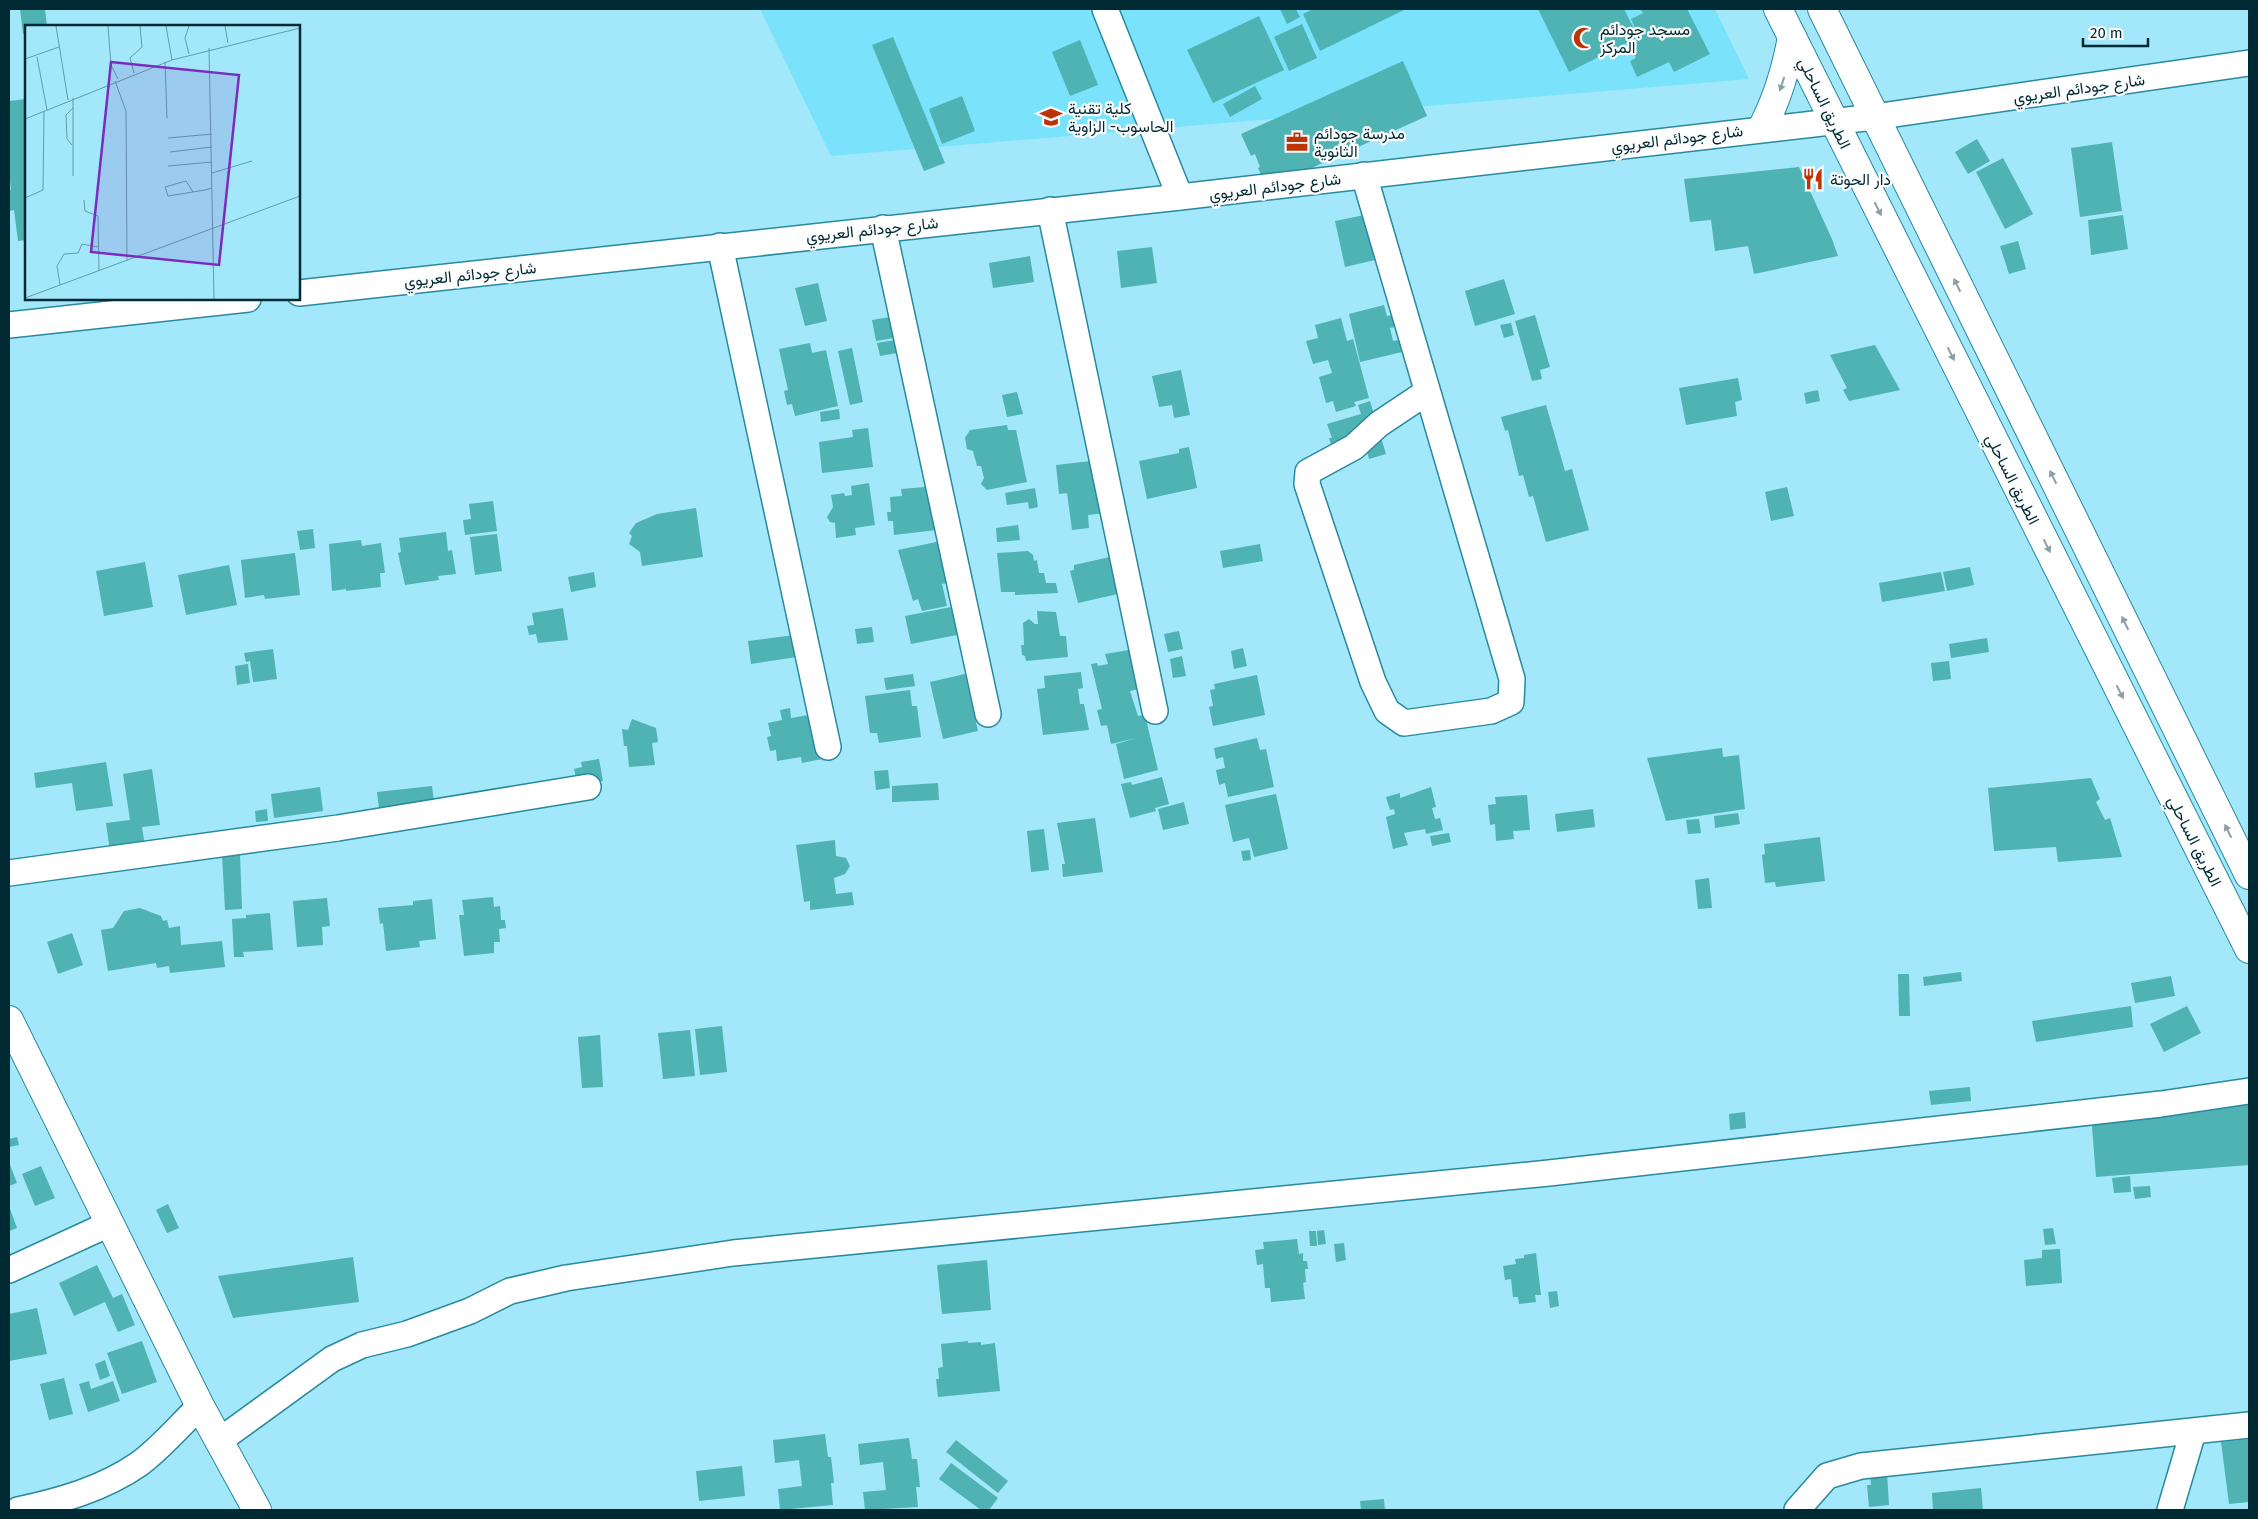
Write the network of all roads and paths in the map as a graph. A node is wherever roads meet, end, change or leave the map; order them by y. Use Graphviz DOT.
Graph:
graph roads {
  1 [pos="1105,9"];
  2 [pos="1778,9"];
  3 [pos="1822,9"];
  4 [pos="1792,37"];
  5 [pos="2249,63"];
  6 [pos="1874,117"];
  7 [pos="1834,120"];
  8 [pos="1762,128"];
  9 [pos="1364,175"];
  10 [pos="1180,197"];
  11 [pos="1050,210"];
  12 [pos="884,228"];
  13 [pos="720,246"];
  14 [pos="300,293"];
  15 [pos="239,300"];
  16 [pos="9,325"];
  17 [pos="1428,392"];
  18 [pos="1155,710"];
  19 [pos="988,714"];
  20 [pos="828,747"];
  21 [pos="588,787"];
  22 [pos="9,873"];
  23 [pos="2249,875"];
  24 [pos="2249,949"];
  25 [pos="9,1020"];
  26 [pos="2249,1091"];
  27 [pos="109,1224"];
  28 [pos="9,1270"];
  29 [pos="200,1406"];
  30 [pos="2249,1425"];
  31 [pos="2193,1432"];
  32 [pos="219,1441"];
  33 [pos="18,1510"];
  34 [pos="257,1510"];
  35 [pos="1797,1510"];
  36 [pos="2170,1510"];
  1 -- 10 [label="street"];
  2 -- 4 [label="main road, الطريق الساحلي"];
  3 -- 6 [label="main road, الطريق الساحلي"];
  4 -- 7 [label="main road, الطريق الساحلي"];
  4 -- 8 [label="main road, one-way"];
  5 -- 6 [label="street, شارع جودائم العريوي"];
  6 -- 7 [label="street, شارع جودائم العريوي"];
  23 -- 6 [label="main road, الطريق الساحلي, one-way"];
  7 -- 8 [label="street, شارع جودائم العريوي"];
  7 -- 24 [label="main road, الطريق الساحلي, one-way"];
  8 -- 9 [label="street, شارع جودائم العريوي"];
  9 -- 10 [label="street, شارع جودائم العريوي"];
  9 -- 17 [label="street"];
  10 -- 11 [label="street, شارع جودائم العريوي"];
  11 -- 12 [label="street, شارع جودائم العريوي"];
  11 -- 18 [label="street"];
  12 -- 13 [label="street, شارع جودائم العريوي"];
  12 -- 19 [label="street"];
  13 -- 14 [label="street, شارع جودائم العريوي"];
  13 -- 20 [label="street"];
  15 -- 16 [label="street"];
  17 -- 17 [label="street"];
  21 -- 22 [label="street"];
  25 -- 27 [label="main road"];
  26 -- 32 [label="street"];
  27 -- 28 [label="street"];
  27 -- 29 [label="main road"];
  29 -- 32 [label="main road"];
  29 -- 33 [label="street"];
  30 -- 31 [label="street"];
  31 -- 35 [label="street"];
  31 -- 36 [label="street"];
  32 -- 34 [label="main road"];
}
